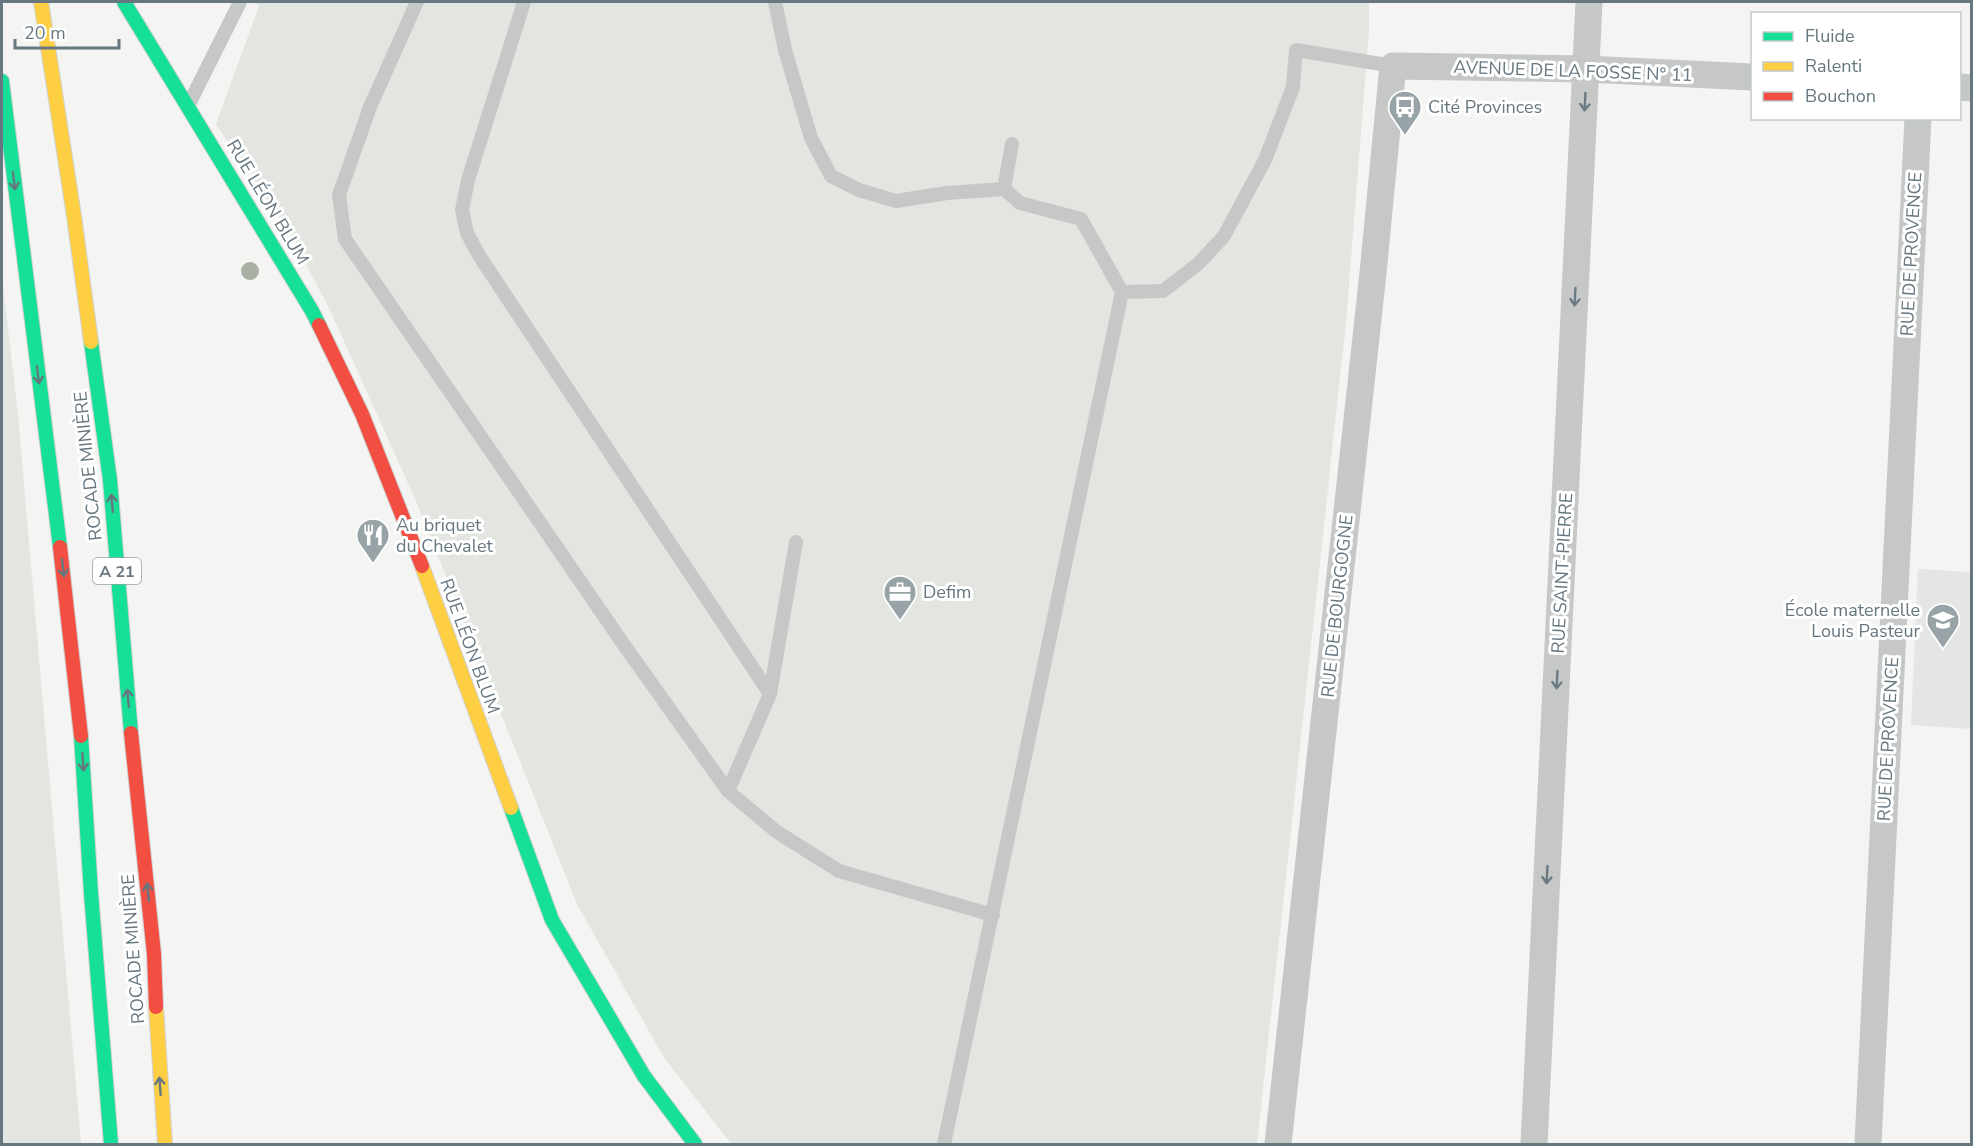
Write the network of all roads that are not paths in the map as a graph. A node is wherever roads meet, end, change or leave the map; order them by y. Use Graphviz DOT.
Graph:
graph roads {
  1 [pos="41,2"];
  2 [pos="124,2"];
  3 [pos="240,2"];
  4 [pos="417,2"];
  5 [pos="524,2"];
  6 [pos="775,2"];
  7 [pos="1588,2"];
  8 [pos="1393,66"];
  9 [pos="1586,69"];
  10 [pos="1751,77"];
  11 [pos="2,81"];
  12 [pos="188,106"];
  13 [pos="1918,120"];
  14 [pos="1012,144"];
  15 [pos="1004,189"];
  16 [pos="1122,291"];
  17 [pos="796,542"];
  18 [pos="770,694"];
  19 [pos="728,791"];
  20 [pos="993,915"];
  21 [pos="111,1144"];
  22 [pos="165,1144"];
  23 [pos="695,1144"];
  24 [pos="944,1144"];
  25 [pos="1278,1144"];
  26 [pos="1534,1144"];
  27 [pos="1868,1144"];
  22 -- 1 [label="main road, ROCADE MINIÈRE / A 21, one-way"];
  2 -- 12 [label="main road, RUE LÉON BLUM"];
  3 -- 12 [label="lane"];
  4 -- 19 [label="lane"];
  5 -- 18 [label="lane"];
  6 -- 15 [label="lane"];
  7 -- 9 [label="street, RUE SAINT-PIERRE"];
  8 -- 9 [label="street, AVENUE DE LA FOSSE N° 11"];
  8 -- 16 [label="lane"];
  8 -- 25 [label="street, RUE DE BOURGOGNE"];
  9 -- 10 [label="street, AVENUE DE LA FOSSE N° 11"];
  9 -- 26 [label="street, RUE SAINT-PIERRE, one-way"];
  11 -- 21 [label="main road, ROCADE MINIÈRE, one-way"];
  12 -- 23 [label="main road, RUE LÉON BLUM"];
  13 -- 27 [label="street, RUE DE PROVENCE"];
  14 -- 15 [label="lane"];
  15 -- 16 [label="lane"];
  16 -- 20 [label="lane"];
  17 -- 18 [label="lane"];
  18 -- 19 [label="lane"];
  19 -- 20 [label="lane"];
  20 -- 24 [label="lane"];
}
